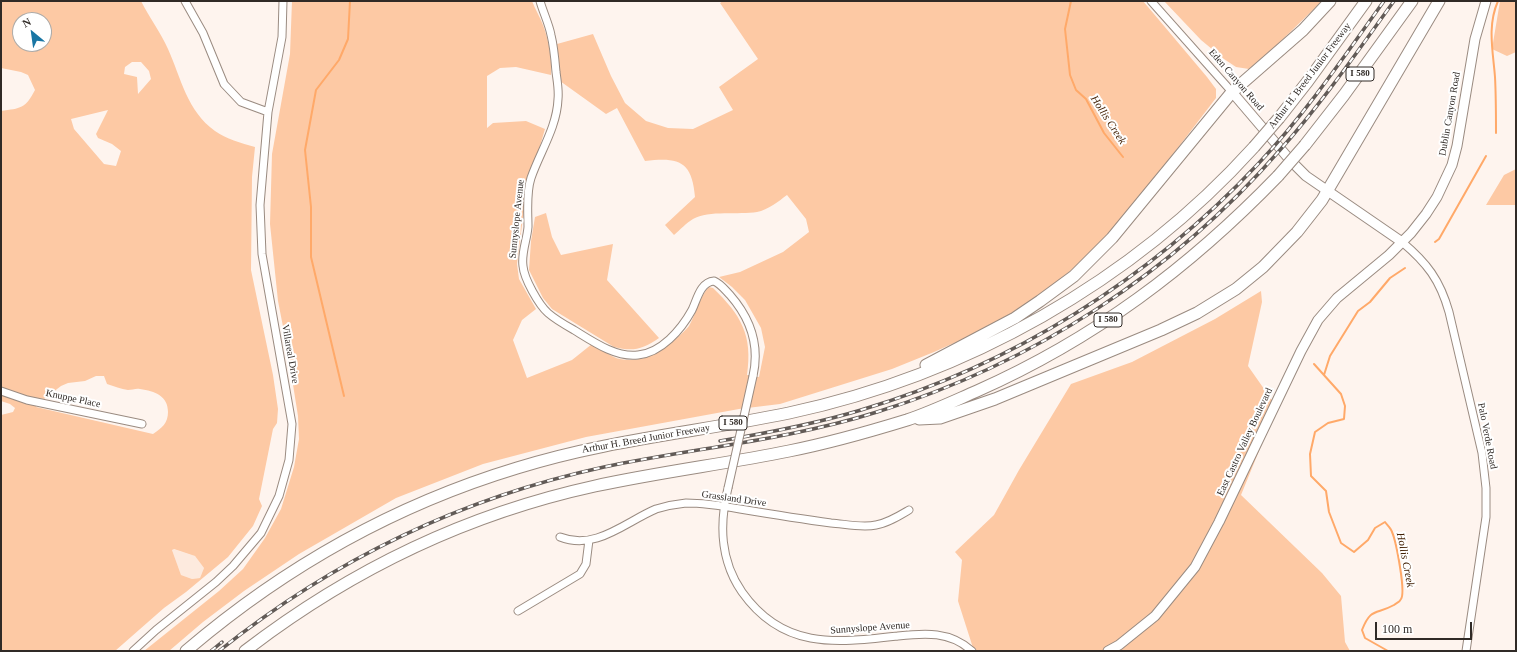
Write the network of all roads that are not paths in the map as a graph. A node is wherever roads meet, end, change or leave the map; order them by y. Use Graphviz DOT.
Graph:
graph roads {
  1 [pos="185,1"];
  2 [pos="283,1"];
  3 [pos="540,1"];
  4 [pos="1151,1"];
  5 [pos="1330,1"];
  6 [pos="1366,1"];
  7 [pos="1412,1"];
  8 [pos="1439,1"];
  9 [pos="1486,1"];
  10 [pos="1232,92"];
  11 [pos="268,112"];
  12 [pos="1328,191"];
  13 [pos="1402,242"];
  14 [pos="883,387"];
  15 [pos="1,391"];
  16 [pos="908,419"];
  17 [pos="142,424"];
  18 [pos="723,506"];
  19 [pos="909,510"];
  20 [pos="560,537"];
  21 [pos="589,540"];
  22 [pos="518,611"];
  23 [pos="133,651"];
  24 [pos="186,651"];
  25 [pos="245,651"];
  26 [pos="972,651"];
  27 [pos="1108,651"];
  28 [pos="1466,651"];
  1 -- 11 [label="street"];
  2 -- 11 [label="street, Villareal Drive"];
  3 -- 18 [label="street, Sunnyslope Avenue, bridge"];
  4 -- 10 [label="street, Eden Canyon Road"];
  5 -- 10 [label="highway"];
  6 -- 14 [label="highway, Arthur H. Breed Junior Freeway / I 580, bridge"];
  7 -- 16 [label="highway, I 580, bridge"];
  8 -- 12 [label="highway"];
  9 -- 13 [label="main road, Dublin Canyon Road"];
  10 -- 12 [label="main road, Eden Canyon Road"];
  10 -- 14 [label="highway"];
  11 -- 23 [label="street, Villareal Drive"];
  12 -- 13 [label="main road, Eden Canyon Road"];
  12 -- 16 [label="highway"];
  13 -- 27 [label="main road, East Castro Valley Boulevard"];
  13 -- 28 [label="street, Palo Verde Road"];
  14 -- 24 [label="highway, Arthur H. Breed Junior Freeway / I 580"];
  15 -- 17 [label="street, Knuppe Place"];
  16 -- 25 [label="highway, I 580"];
  18 -- 19 [label="street, Grassland Drive"];
  18 -- 21 [label="street, Grassland Drive"];
  18 -- 26 [label="street, Sunnyslope Avenue"];
  20 -- 21 [label="street, Grassland Drive"];
  21 -- 22 [label="street"];
}
